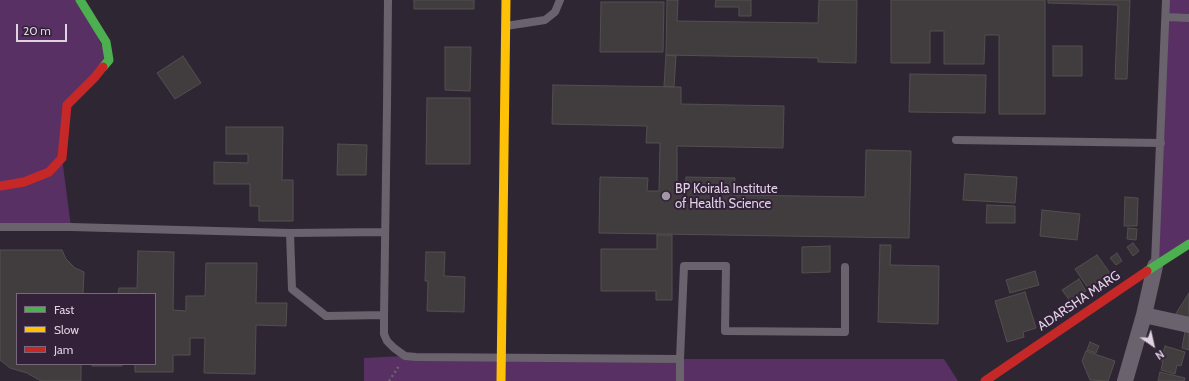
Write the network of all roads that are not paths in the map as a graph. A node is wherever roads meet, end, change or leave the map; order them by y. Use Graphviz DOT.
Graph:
graph roads {
  1 [pos="80,0"];
  2 [pos="388,0"];
  3 [pos="506,0"];
  4 [pos="560,0"];
  5 [pos="1166,0"];
  6 [pos="1166,17"];
  7 [pos="1189,18"];
  8 [pos="506,26"];
  9 [pos="956,140"];
  10 [pos="1161,143"];
  11 [pos="0,186"];
  12 [pos="0,227"];
  13 [pos="385,232"];
  14 [pos="290,233"];
  15 [pos="1189,244"];
  16 [pos="1155,266"];
  17 [pos="846,267"];
  18 [pos="384,315"];
  19 [pos="1144,315"];
  20 [pos="1189,325"];
  21 [pos="502,358"];
  22 [pos="680,359"];
  23 [pos="502,381"];
  24 [pos="680,381"];
  25 [pos="985,381"];
  26 [pos="1124,381"];
  1 -- 11 [label="street"];
  2 -- 13 [label="lane"];
  3 -- 8 [label="street"];
  4 -- 8 [label="lane"];
  5 -- 6 [label="lane"];
  6 -- 7 [label="lane"];
  6 -- 10 [label="lane"];
  8 -- 21 [label="street"];
  9 -- 10 [label="lane"];
  10 -- 16 [label="lane"];
  12 -- 14 [label="lane"];
  13 -- 14 [label="lane"];
  13 -- 18 [label="lane"];
  14 -- 18 [label="lane"];
  15 -- 16 [label="street, ADARSHA MARG"];
  16 -- 19 [label="street"];
  16 -- 25 [label="street, ADARSHA MARG"];
  17 -- 22 [label="lane"];
  18 -- 21 [label="lane"];
  19 -- 20 [label="street"];
  19 -- 26 [label="street"];
  21 -- 22 [label="lane"];
  21 -- 23 [label="street"];
  22 -- 24 [label="lane"];
}
